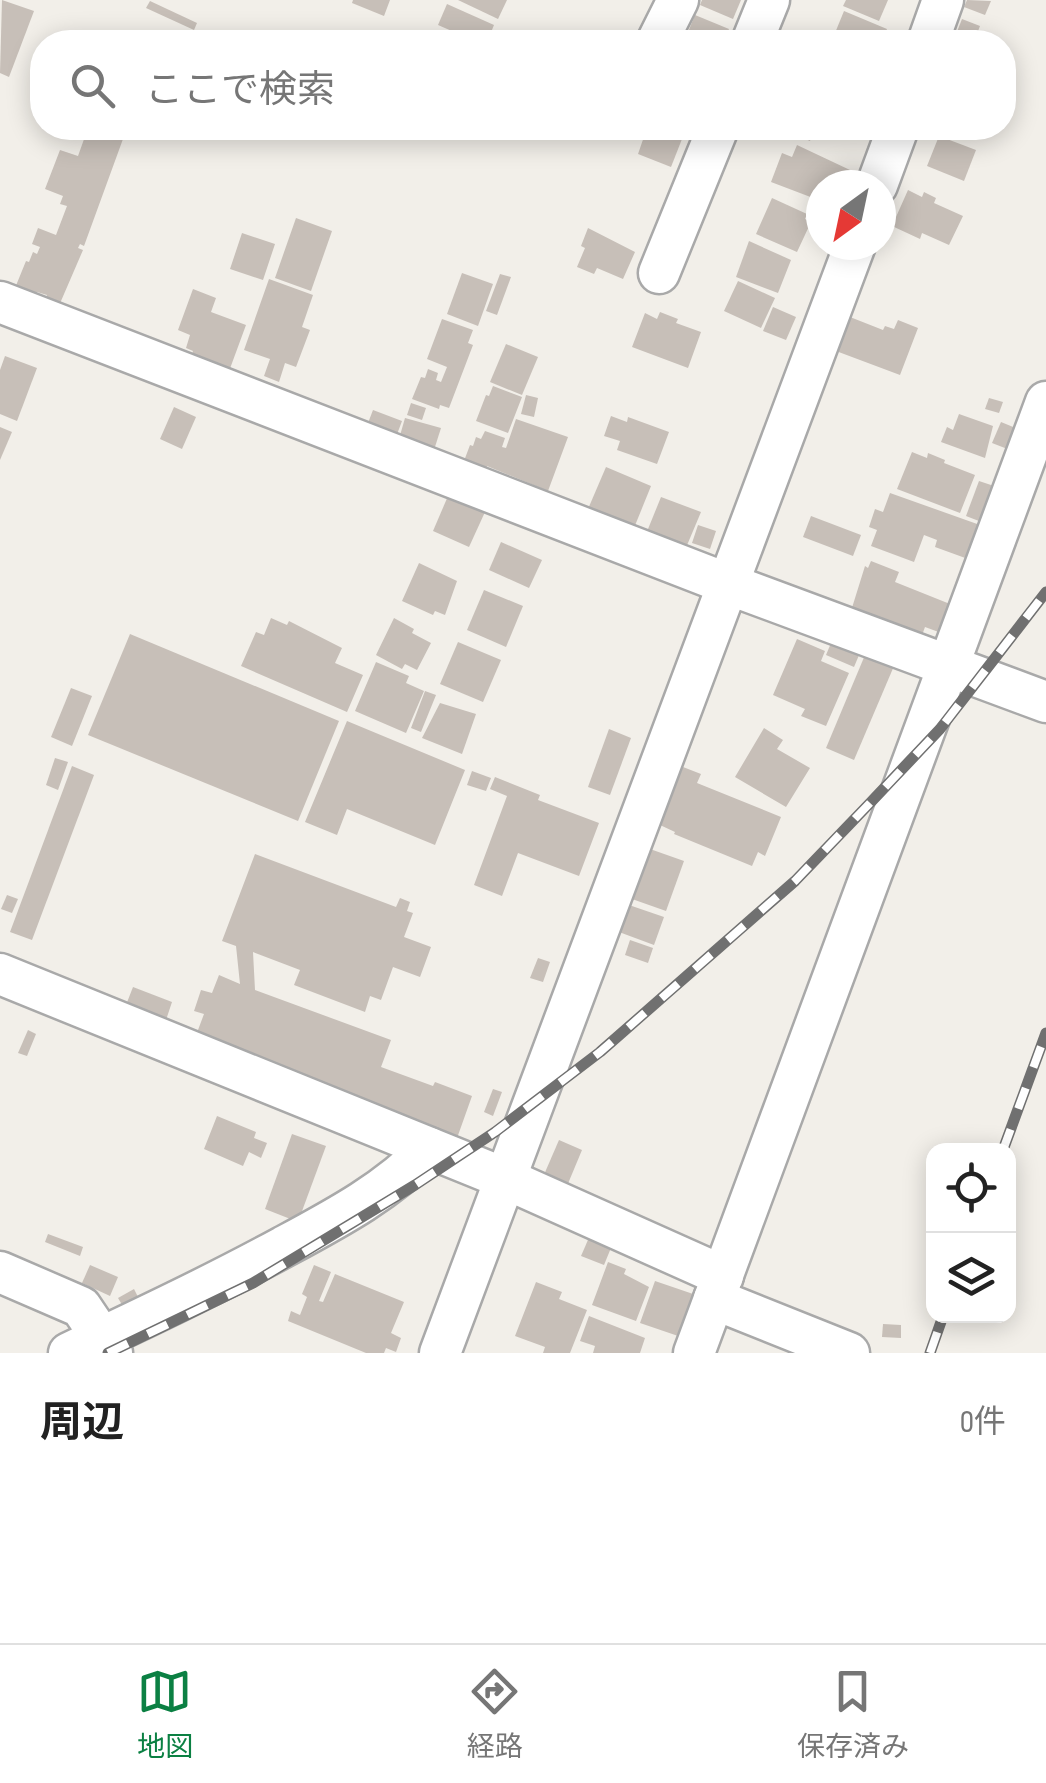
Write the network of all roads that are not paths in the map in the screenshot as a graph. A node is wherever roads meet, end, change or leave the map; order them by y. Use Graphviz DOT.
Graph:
graph roads {
  1 [pos="678,0"];
  2 [pos="770,0"];
  3 [pos="944,0"];
  4 [pos="663,30"];
  5 [pos="757,30"];
  6 [pos="933,30"];
  7 [pos="713,140"];
  8 [pos="894,140"];
  9 [pos="883,170"];
  10 [pos="849,260"];
  11 [pos="659,273"];
  12 [pos="0,302"];
  13 [pos="1046,402"];
  14 [pos="728,584"];
  15 [pos="947,666"];
  16 [pos="1046,702"];
  17 [pos="0,974"];
  18 [pos="430,1148"];
  19 [pos="506,1179"];
  20 [pos="0,1272"];
  21 [pos="718,1287"];
  22 [pos="94,1348"];
  23 [pos="440,1353"];
  24 [pos="694,1353"];
  25 [pos="849,1353"];
  1 -- 4 [label="street"];
  2 -- 5 [label="street"];
  3 -- 6 [label="street"];
  7 -- 11 [label="street"];
  8 -- 9 [label="street"];
  10 -- 14 [label="street"];
  12 -- 14 [label="street"];
  13 -- 15 [label="street"];
  14 -- 15 [label="street"];
  14 -- 19 [label="street"];
  15 -- 16 [label="street"];
  15 -- 21 [label="street"];
  17 -- 18 [label="street"];
  18 -- 19 [label="street"];
  18 -- 22 [label="street"];
  19 -- 21 [label="street"];
  19 -- 23 [label="street"];
  20 -- 22 [label="street"];
  21 -- 24 [label="street"];
  21 -- 25 [label="street"];
}
